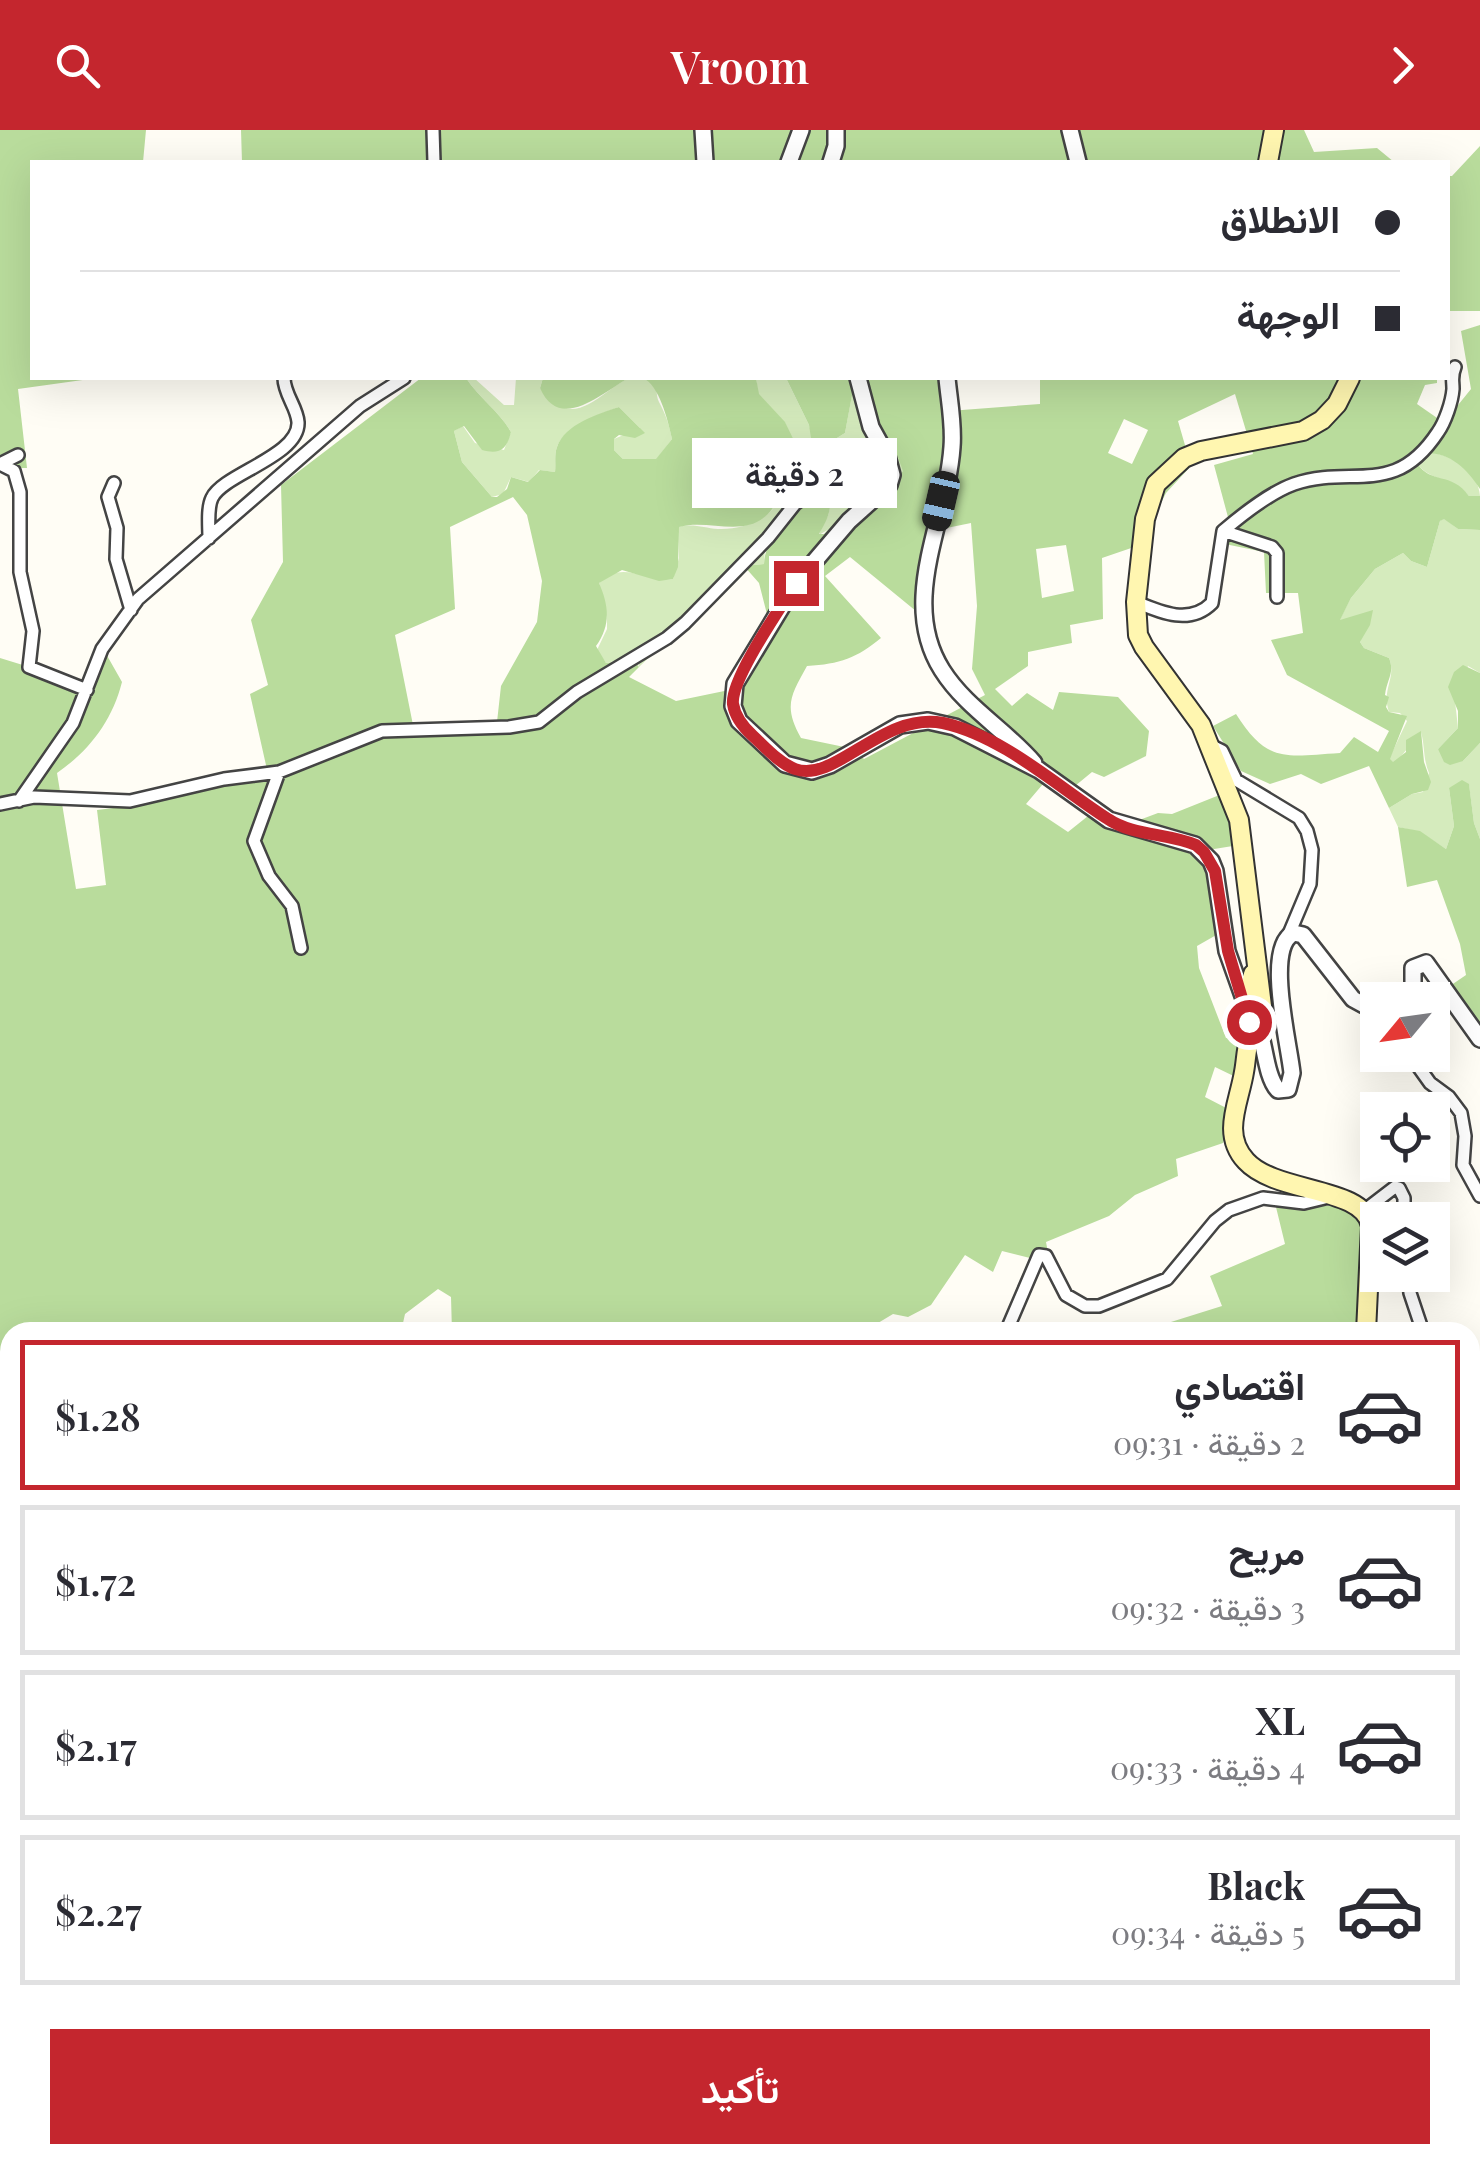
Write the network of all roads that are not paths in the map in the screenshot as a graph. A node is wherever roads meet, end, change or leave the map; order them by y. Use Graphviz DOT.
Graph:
graph roads {
  1 [pos="433,130"];
  2 [pos="700,130"];
  3 [pos="801,130"];
  4 [pos="836,130"];
  5 [pos="1070,130"];
  6 [pos="1274,130"];
  7 [pos="434,160"];
  8 [pos="705,160"];
  9 [pos="789,160"];
  10 [pos="832,160"];
  11 [pos="1078,160"];
  12 [pos="1268,160"];
  13 [pos="1455,367"];
  14 [pos="285,380"];
  15 [pos="401,380"];
  16 [pos="859,380"];
  17 [pos="946,380"];
  18 [pos="1349,380"];
  19 [pos="877,441"];
  20 [pos="18,455"];
  21 [pos="114,483"];
  22 [pos="1223,531"];
  23 [pos="209,538"];
  24 [pos="1277,597"];
  25 [pos="1136,602"];
  26 [pos="131,610"];
  27 [pos="87,690"];
  28 [pos="1210,745"];
  29 [pos="1039,770"];
  30 [pos="279,772"];
  31 [pos="19,801"];
  32 [pos="0,804"];
  33 [pos="1289,934"];
  34 [pos="301,948"];
  35 [pos="1413,982"];
  36 [pos="1440,982"];
  37 [pos="1450,997"];
  38 [pos="1360,999"];
  39 [pos="1253,1023"];
  40 [pos="1480,1039"];
  41 [pos="1422,1072"];
  42 [pos="1480,1196"];
  43 [pos="1334,1197"];
  44 [pos="1375,1202"];
  45 [pos="1404,1202"];
  46 [pos="1360,1207"];
  47 [pos="1368,1292"];
  48 [pos="1410,1292"];
  49 [pos="1010,1322"];
  50 [pos="1366,1322"];
  51 [pos="1419,1322"];
  1 -- 7 [label="street"];
  2 -- 8 [label="street"];
  3 -- 9 [label="street"];
  4 -- 10 [label="street"];
  5 -- 11 [label="street"];
  6 -- 12 [label="main road"];
  13 -- 22 [label="street"];
  14 -- 23 [label="street"];
  15 -- 23 [label="street"];
  16 -- 19 [label="street"];
  17 -- 29 [label="street"];
  18 -- 25 [label="main road"];
  19 -- 29 [label="street"];
  19 -- 30 [label="street"];
  20 -- 27 [label="street"];
  21 -- 26 [label="street"];
  22 -- 24 [label="street"];
  22 -- 25 [label="street"];
  23 -- 26 [label="street"];
  25 -- 28 [label="main road"];
  26 -- 27 [label="street"];
  27 -- 31 [label="street"];
  28 -- 33 [label="street"];
  28 -- 39 [label="main road"];
  29 -- 39 [label="street"];
  30 -- 31 [label="street"];
  30 -- 34 [label="street"];
  31 -- 32 [label="street"];
  33 -- 38 [label="street"];
  33 -- 39 [label="street"];
  35 -- 36 [label="street"];
  37 -- 40 [label="street"];
  39 -- 43 [label="main road"];
  41 -- 42 [label="street"];
  43 -- 46 [label="main road"];
  43 -- 49 [label="street"];
  44 -- 45 [label="street"];
  47 -- 50 [label="main road"];
  48 -- 51 [label="street"];
}
